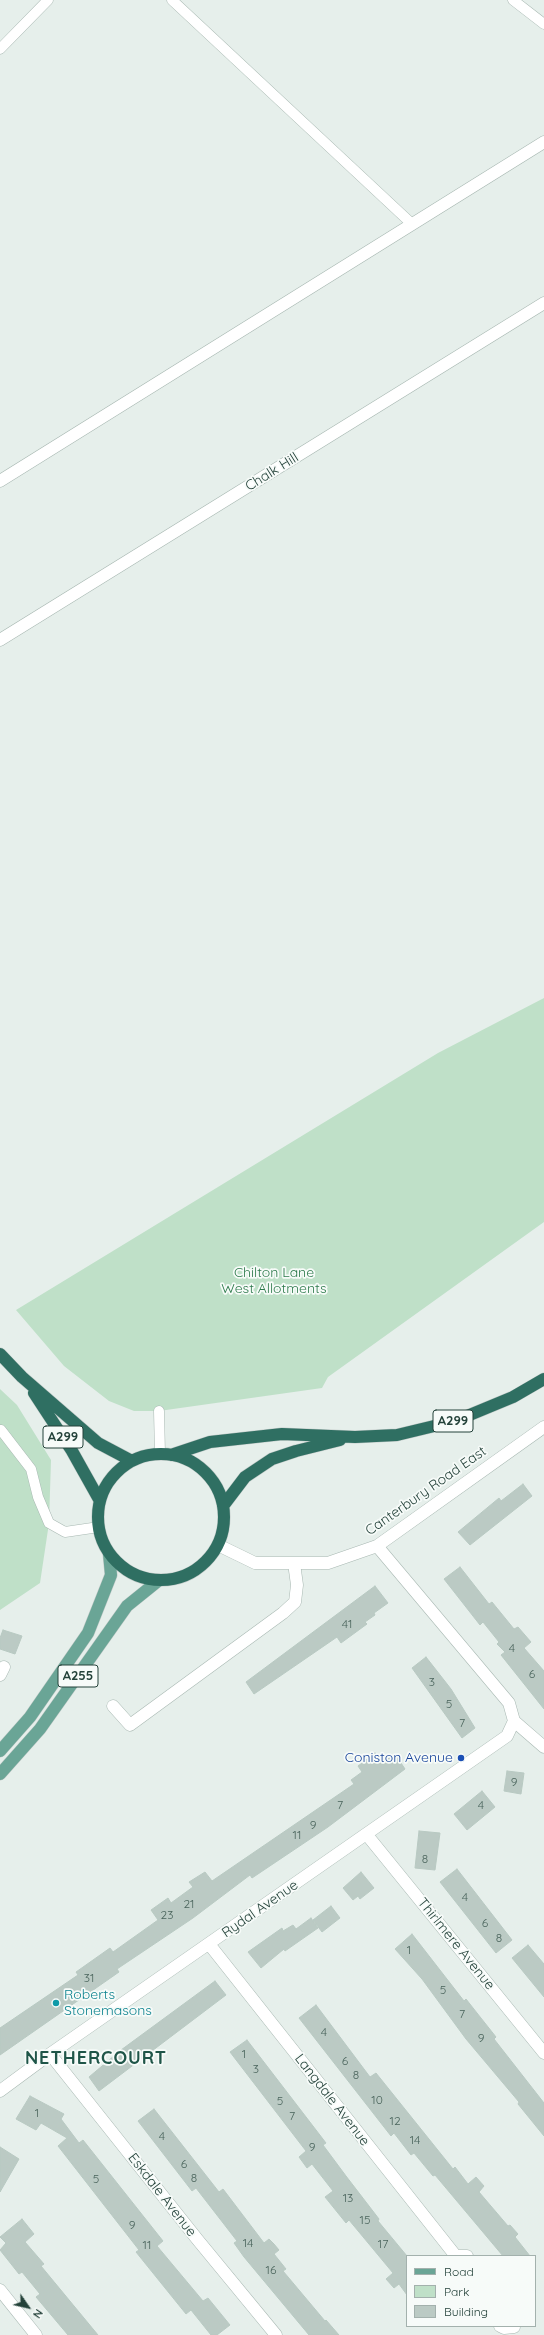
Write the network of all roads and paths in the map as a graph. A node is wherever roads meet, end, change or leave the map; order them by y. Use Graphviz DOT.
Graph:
graph roads {
  1 [pos="48,0"];
  2 [pos="172,0"];
  3 [pos="513,0"];
  4 [pos="544,24"];
  5 [pos="0,49"];
  6 [pos="544,142"];
  7 [pos="412,224"];
  8 [pos="544,303"];
  9 [pos="0,481"];
  10 [pos="0,640"];
  11 [pos="0,1354"];
  12 [pos="22,1377"];
  13 [pos="544,1379"];
  14 [pos="159,1411"];
  15 [pos="1,1430"];
  16 [pos="542,1431"];
  17 [pos="355,1437"];
  18 [pos="166,1454"];
  19 [pos="132,1461"];
  20 [pos="100,1501"];
  21 [pos="223,1506"];
  22 [pos="99,1527"];
  23 [pos="218,1546"];
  24 [pos="377,1546"];
  25 [pos="109,1554"];
  26 [pos="294,1563"];
  27 [pos="158,1580"];
  28 [pos="113,1706"];
  29 [pos="514,1721"];
  30 [pos="544,1747"];
  31 [pos="0,1751"];
  32 [pos="0,1774"];
  33 [pos="367,1835"];
  34 [pos="210,1944"];
  35 [pos="544,2053"];
  36 [pos="50,2054"];
  37 [pos="0,2091"];
  38 [pos="454,2255"];
  39 [pos="0,2290"];
  40 [pos="502,2327"];
  41 [pos="517,2329"];
  42 [pos="36,2335"];
  43 [pos="276,2335"];
  1 -- 5 [label="lane"];
  2 -- 7 [label="lane"];
  3 -- 4 [label="lane"];
  6 -- 7 [label="street"];
  7 -- 9 [label="street"];
  8 -- 10 [label="street, Chalk Hill"];
  11 -- 12 [label="highway, A299"];
  12 -- 19 [label="highway, A299"];
  12 -- 20 [label="highway, A299"];
  13 -- 17 [label="highway, A299"];
  14 -- 18 [label="lane"];
  15 -- 22 [label="lane"];
  16 -- 24 [label="street, Canterbury Road East"];
  17 -- 18 [label="highway, A299"];
  17 -- 21 [label="highway, A299"];
  18 -- 19 [label="highway"];
  18 -- 21 [label="highway"];
  19 -- 20 [label="highway"];
  20 -- 22 [label="highway"];
  21 -- 23 [label="highway"];
  22 -- 25 [label="highway"];
  23 -- 26 [label="street, Canterbury Road East"];
  23 -- 27 [label="highway"];
  24 -- 26 [label="street, Canterbury Road East"];
  24 -- 29 [label="street"];
  25 -- 27 [label="highway"];
  25 -- 31 [label="main road, A255"];
  26 -- 28 [label="street"];
  27 -- 32 [label="main road, A255"];
  29 -- 30 [label="street"];
  29 -- 33 [label="street, Rydal Avenue"];
  33 -- 34 [label="street, Rydal Avenue"];
  33 -- 35 [label="street, Thirlmere Avenue"];
  34 -- 36 [label="street, Rydal Avenue"];
  34 -- 38 [label="street, Langdale Avenue"];
  36 -- 37 [label="street, Rydal Avenue"];
  36 -- 43 [label="street, Eskdale Avenue"];
  39 -- 42 [label="street"];
  40 -- 41 [label="street"];
}
